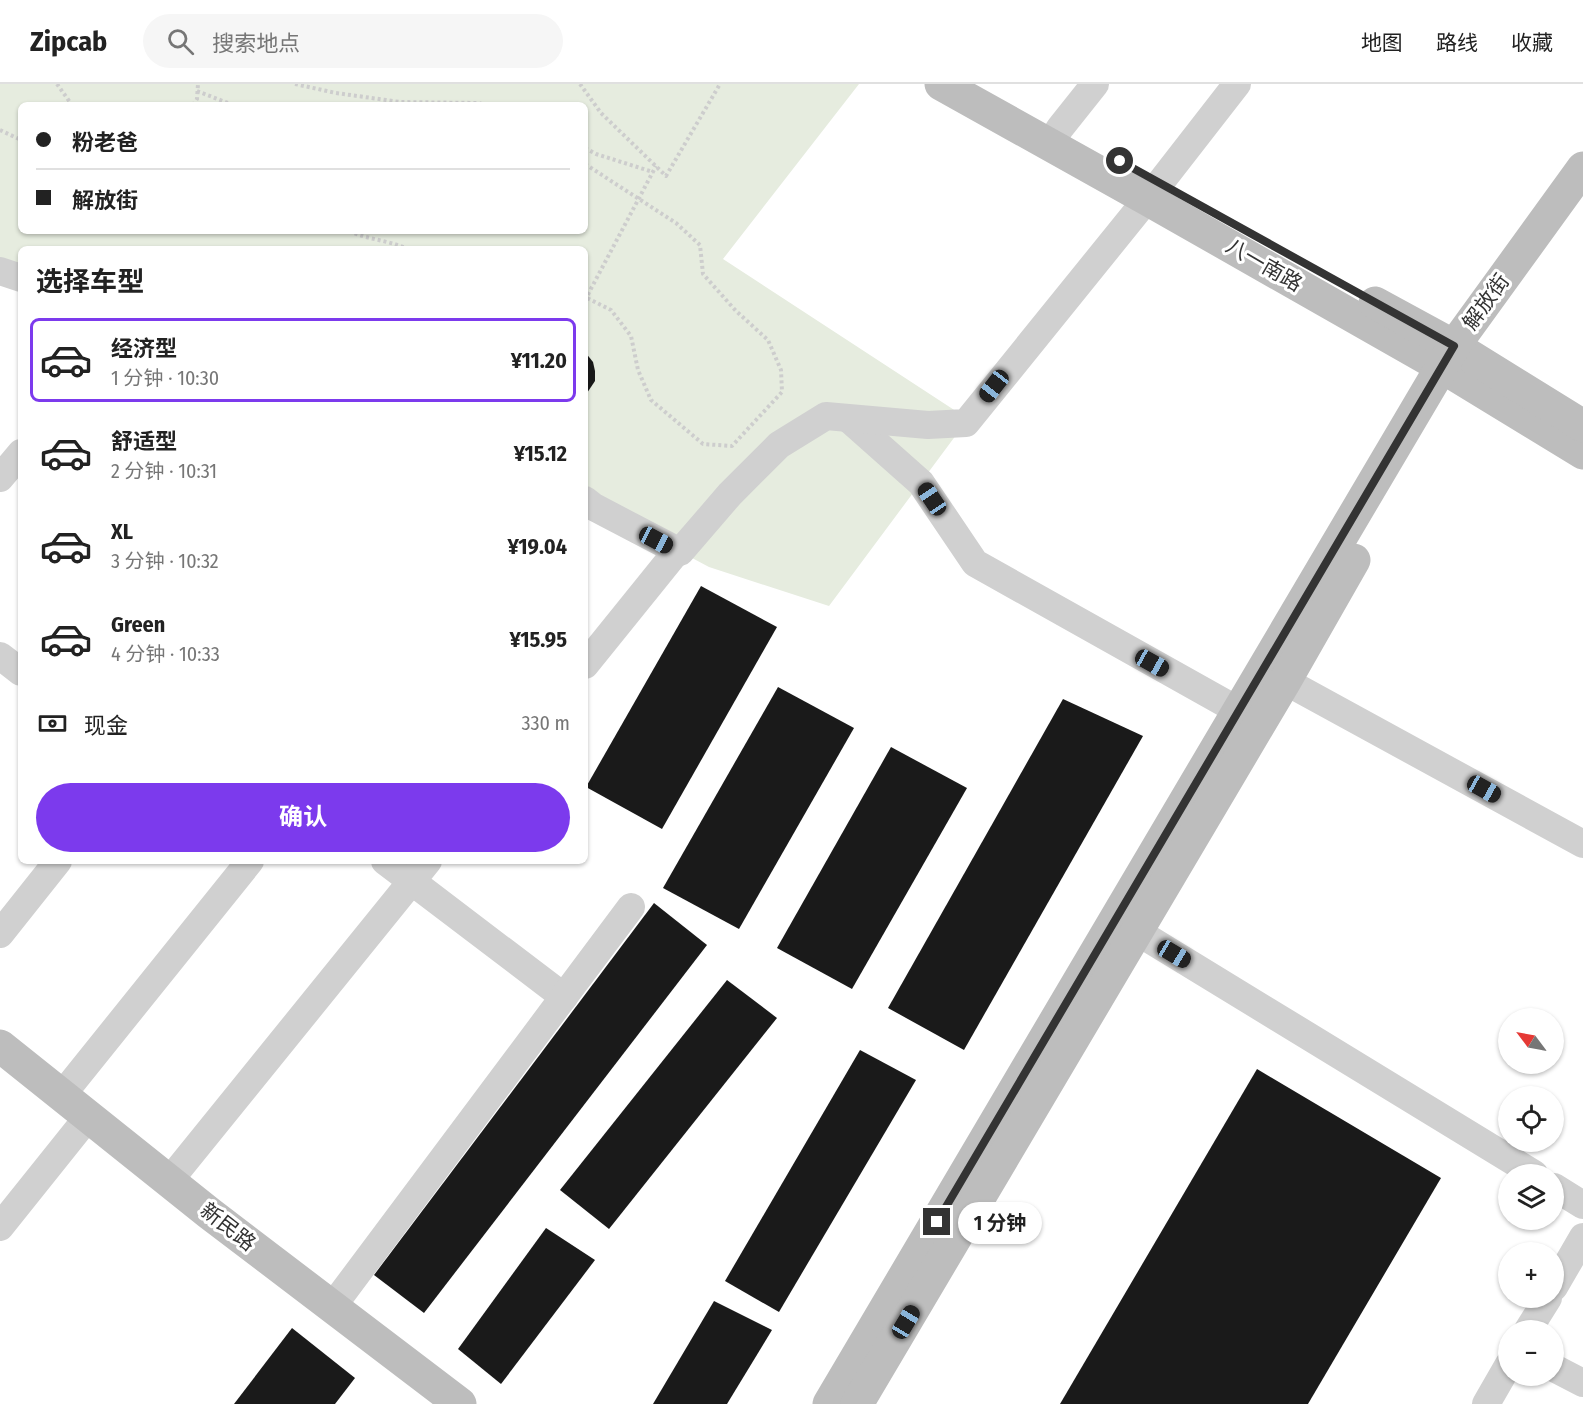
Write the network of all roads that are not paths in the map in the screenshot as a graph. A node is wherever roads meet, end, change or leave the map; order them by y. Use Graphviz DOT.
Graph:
graph roads {
  1 [pos="1095,84"];
  2 [pos="1237,84"];
  3 [pos="962,87"];
  4 [pos="1055,136"];
  5 [pos="1583,168"];
  6 [pos="1154,191"];
  7 [pos="1583,191"];
  8 [pos="0,271"];
  9 [pos="18,277"];
  10 [pos="1456,362"];
  11 [pos="850,420"];
  12 [pos="1583,426"];
  13 [pos="1583,453"];
  14 [pos="588,502"];
  15 [pos="677,550"];
  16 [pos="0,656"];
  17 [pos="588,661"];
  18 [pos="18,670"];
  19 [pos="1274,675"];
  20 [pos="1239,711"];
  21 [pos="1583,844"];
  22 [pos="55,864"];
  23 [pos="248,864"];
  24 [pos="396,864"];
  25 [pos="420,871"];
  26 [pos="631,907"];
  27 [pos="1126,925"];
  28 [pos="0,934"];
  29 [pos="564,997"];
  30 [pos="0,1046"];
  31 [pos="62,1095"];
  32 [pos="88,1117"];
  33 [pos="1518,1164"];
  34 [pos="169,1181"];
  35 [pos="1564,1193"];
  36 [pos="1583,1205"];
  37 [pos="0,1227"];
  38 [pos="1580,1248"];
  39 [pos="1564,1272"];
  40 [pos="333,1307"];
  41 [pos="1564,1373"];
  42 [pos="1498,1383"];
  43 [pos="1583,1383"];
  44 [pos="460,1404"];
  45 [pos="830,1404"];
  46 [pos="857,1404"];
  47 [pos="1486,1404"];
  1 -- 4 [label="street"];
  2 -- 6 [label="street"];
  3 -- 4 [label="main road, 八一南路"];
  4 -- 6 [label="main road, 八一南路"];
  5 -- 10 [label="main road, 解放街"];
  6 -- 10 [label="main road, 八一南路"];
  6 -- 11 [label="street"];
  7 -- 10 [label="main road"];
  8 -- 9 [label="street"];
  10 -- 12 [label="main road, 八一南路"];
  10 -- 13 [label="main road, 八一南路"];
  10 -- 19 [label="main road, 解放街"];
  11 -- 15 [label="street"];
  11 -- 20 [label="street"];
  14 -- 15 [label="street"];
  15 -- 17 [label="street"];
  16 -- 18 [label="street"];
  19 -- 20 [label="main road, 解放街"];
  19 -- 21 [label="street"];
  19 -- 27 [label="main road"];
  20 -- 27 [label="main road, 解放街"];
  22 -- 28 [label="street"];
  23 -- 31 [label="street"];
  24 -- 25 [label="street"];
  25 -- 29 [label="street"];
  25 -- 34 [label="street"];
  26 -- 29 [label="street"];
  27 -- 33 [label="street"];
  27 -- 45 [label="main road, 解放街"];
  27 -- 46 [label="main road"];
  29 -- 40 [label="street"];
  30 -- 31 [label="main road, 新民路"];
  31 -- 32 [label="main road, 新民路"];
  32 -- 34 [label="main road, 新民路"];
  32 -- 37 [label="street"];
  34 -- 40 [label="main road, 新民路"];
  35 -- 36 [label="street"];
  38 -- 39 [label="street"];
  40 -- 44 [label="main road, 新民路"];
  41 -- 43 [label="street"];
  42 -- 47 [label="street"];
}
